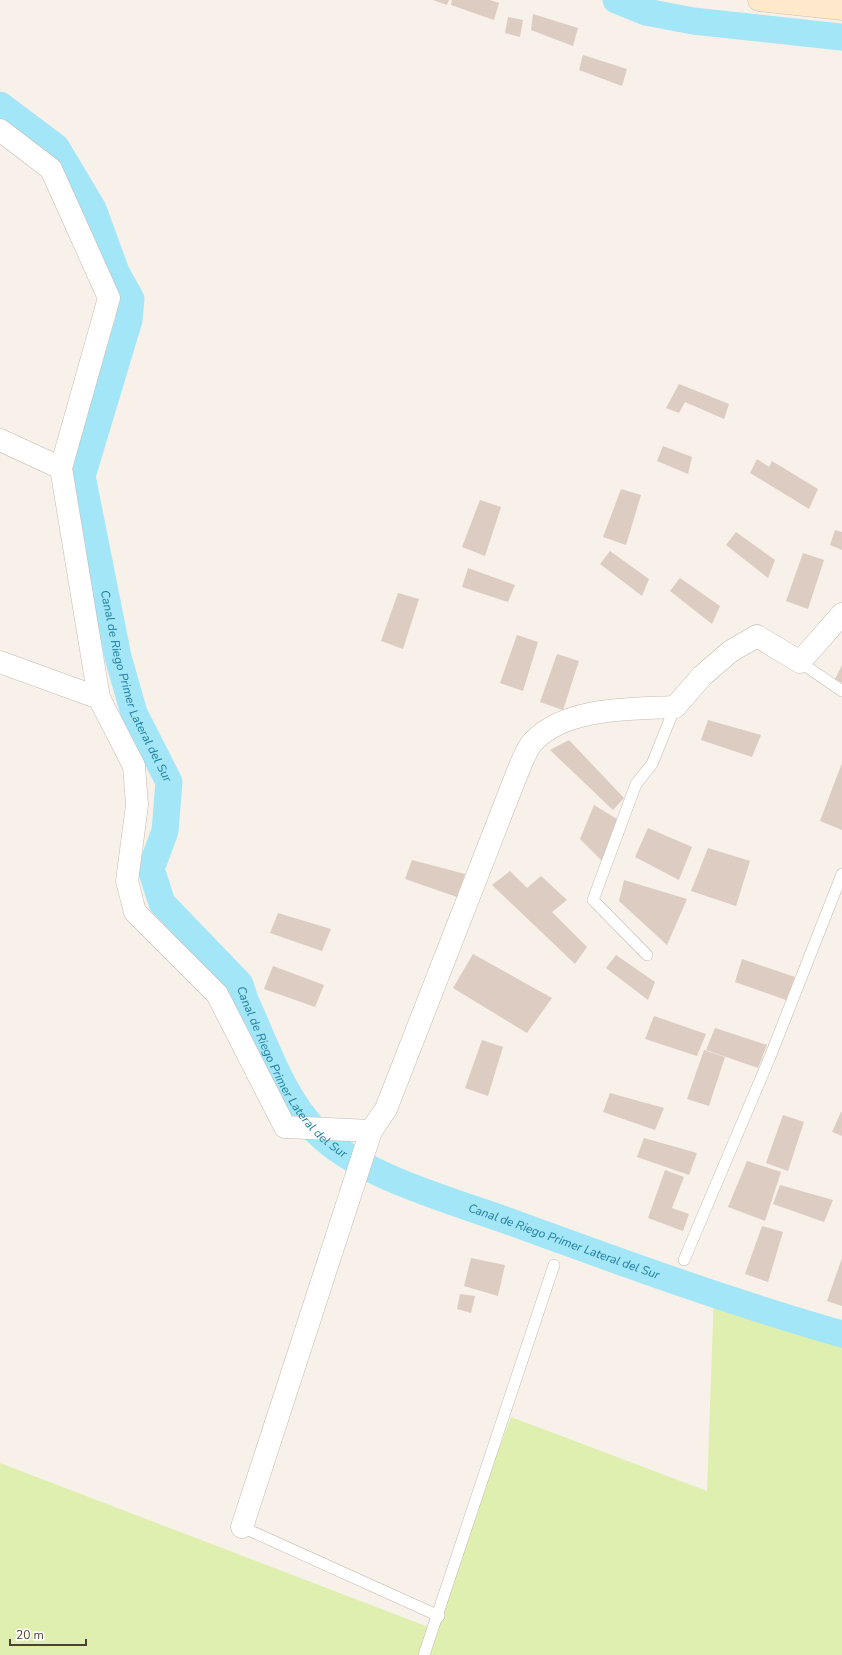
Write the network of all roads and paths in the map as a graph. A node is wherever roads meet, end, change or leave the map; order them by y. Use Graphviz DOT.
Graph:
graph roads {
  1 [pos="759,0"];
  2 [pos="842,9"];
  3 [pos="0,130"];
  4 [pos="0,440"];
  5 [pos="61,468"];
  6 [pos="842,614"];
  7 [pos="0,662"];
  8 [pos="800,662"];
  9 [pos="842,691"];
  10 [pos="99,698"];
  11 [pos="675,706"];
  12 [pos="842,874"];
  13 [pos="647,955"];
  14 [pos="371,1131"];
  15 [pos="684,1260"];
  16 [pos="554,1265"];
  17 [pos="242,1527"];
  18 [pos="439,1616"];
  19 [pos="424,1655"];
  1 -- 2 [label="street"];
  3 -- 5 [label="street"];
  4 -- 5 [label="street"];
  5 -- 10 [label="street"];
  6 -- 8 [label="street"];
  7 -- 10 [label="street"];
  8 -- 9 [label="lane"];
  8 -- 11 [label="street"];
  10 -- 14 [label="street"];
  11 -- 13 [label="lane"];
  11 -- 14 [label="street"];
  12 -- 15 [label="lane"];
  14 -- 17 [label="street"];
  16 -- 18 [label="lane"];
  17 -- 18 [label="lane"];
  18 -- 19 [label="lane"];
}
